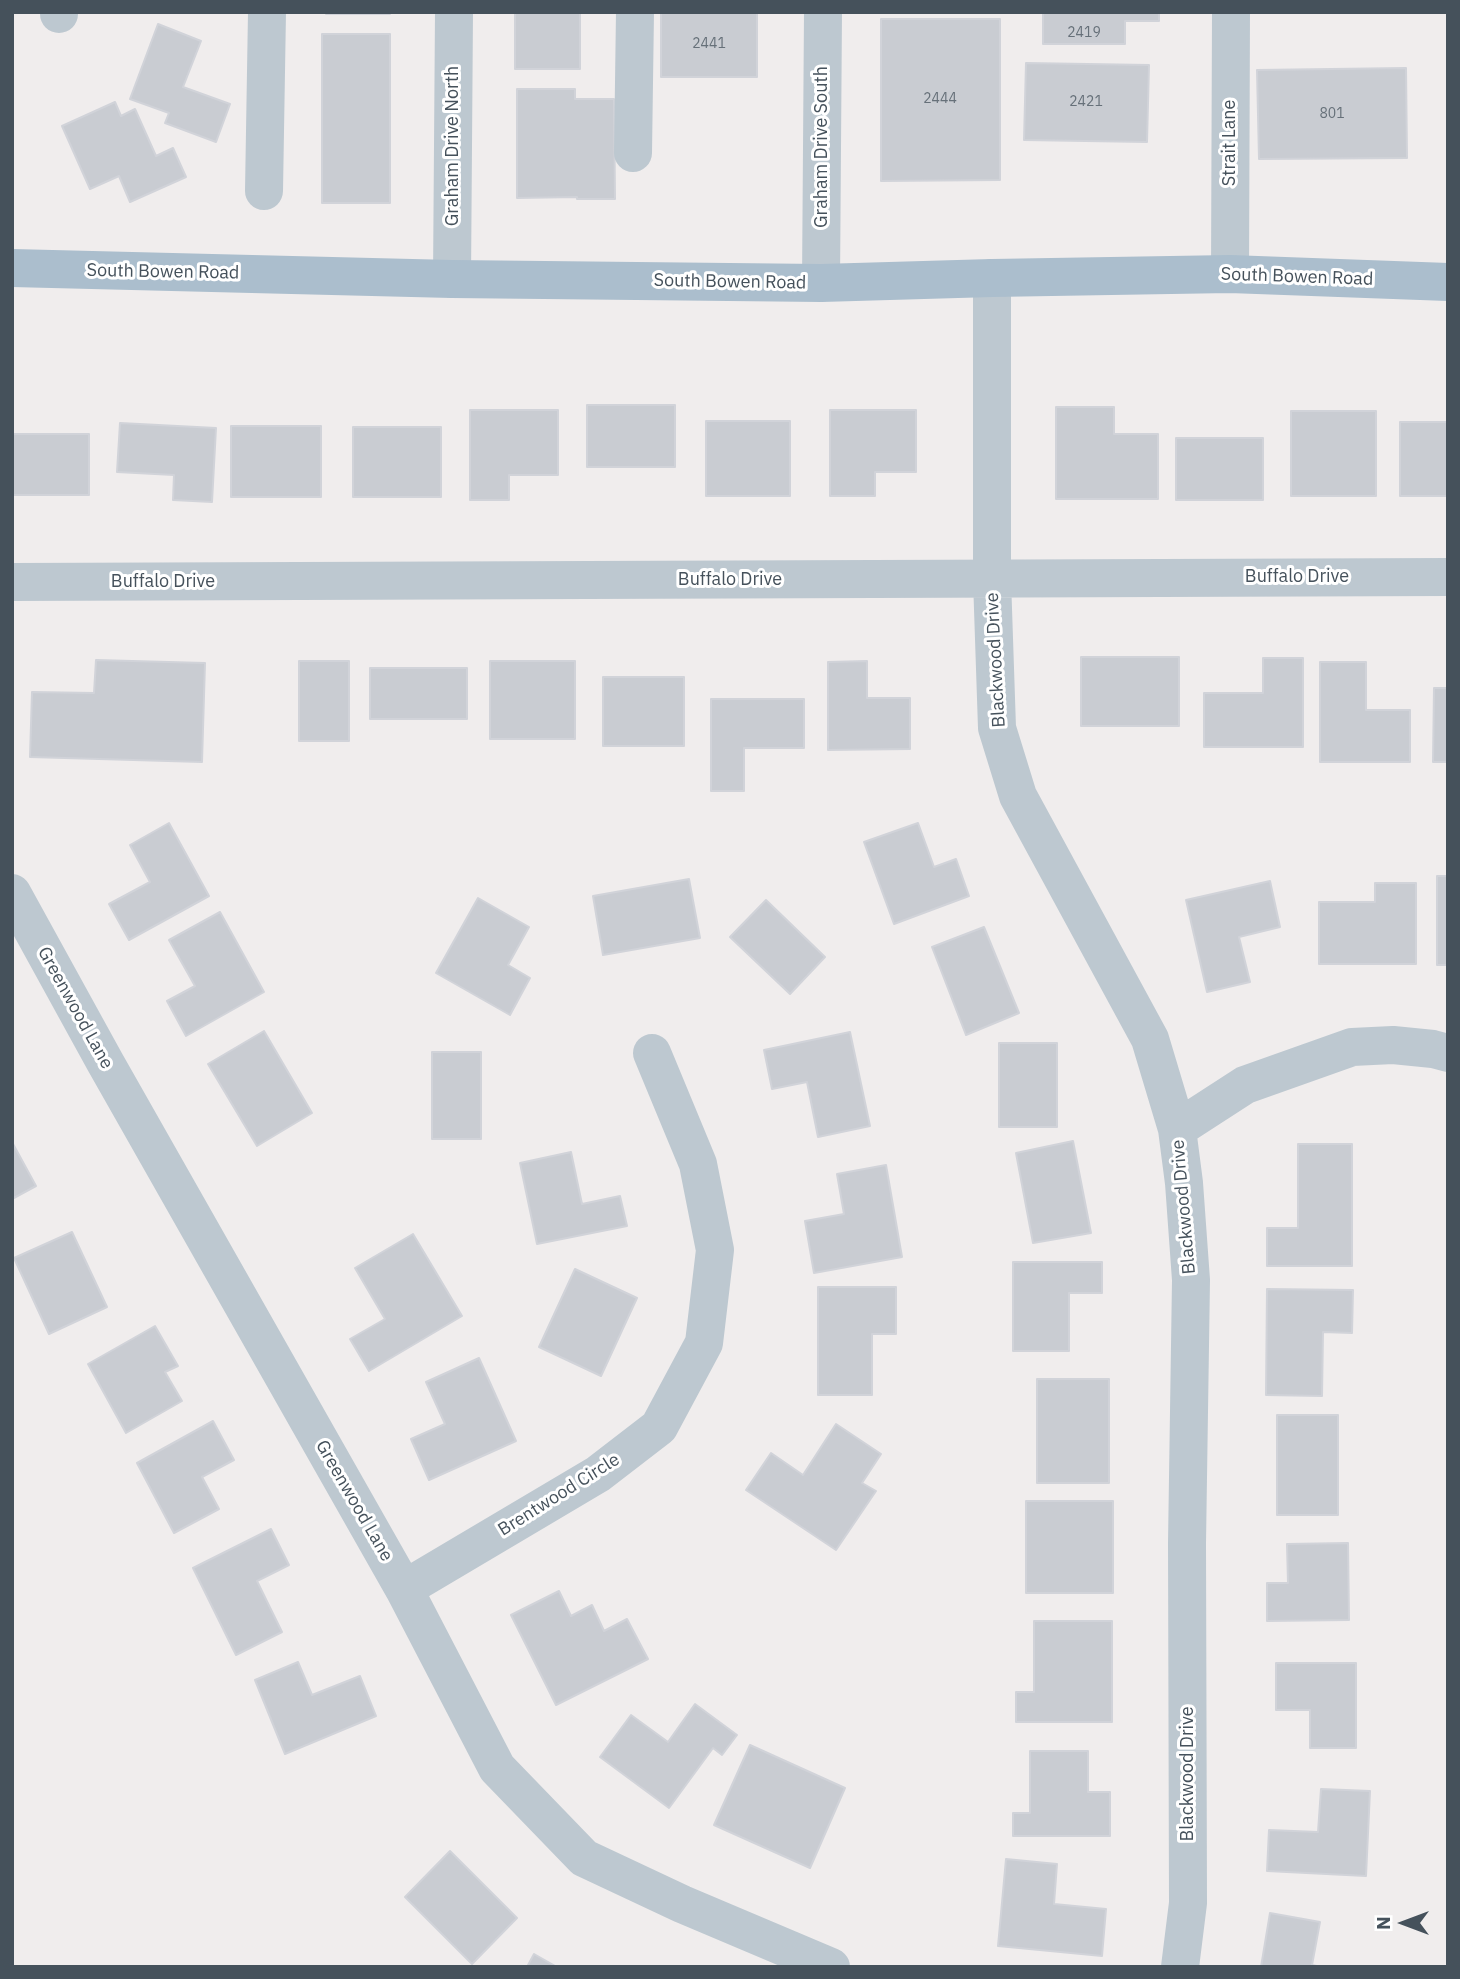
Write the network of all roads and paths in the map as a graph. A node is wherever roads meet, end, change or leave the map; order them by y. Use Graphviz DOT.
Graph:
graph roads {
  1 [pos="267,12"];
  2 [pos="454,12"];
  3 [pos="635,12"];
  4 [pos="823,12"];
  5 [pos="1231,12"];
  6 [pos="633,153"];
  7 [pos="264,191"];
  8 [pos="12,268"];
  9 [pos="1230,274"];
  10 [pos="992,278"];
  11 [pos="452,279"];
  12 [pos="1448,282"];
  13 [pos="821,283"];
  14 [pos="1448,577"];
  15 [pos="992,579"];
  16 [pos="12,582"];
  17 [pos="12,893"];
  18 [pos="652,1053"];
  19 [pos="1448,1053"];
  20 [pos="1177,1129"];
  21 [pos="404,1590"];
  22 [pos="831,1967"];
  23 [pos="1180,1967"];
  1 -- 7 [label="street"];
  2 -- 11 [label="street, Graham Drive North"];
  3 -- 6 [label="street"];
  4 -- 13 [label="street, Graham Drive South"];
  5 -- 9 [label="street, Strait Lane"];
  8 -- 11 [label="main road, South Bowen Road"];
  9 -- 10 [label="main road, South Bowen Road"];
  9 -- 12 [label="main road, South Bowen Road"];
  10 -- 13 [label="main road, South Bowen Road"];
  10 -- 15 [label="street, Blackwood Drive"];
  11 -- 13 [label="main road, South Bowen Road"];
  14 -- 15 [label="street, Buffalo Drive"];
  15 -- 16 [label="street, Buffalo Drive"];
  15 -- 20 [label="street, Blackwood Drive"];
  17 -- 21 [label="street, Greenwood Lane"];
  18 -- 21 [label="street, Brentwood Circle"];
  19 -- 20 [label="street"];
  20 -- 23 [label="street, Blackwood Drive"];
  21 -- 22 [label="street, Greenwood Lane"];
}
